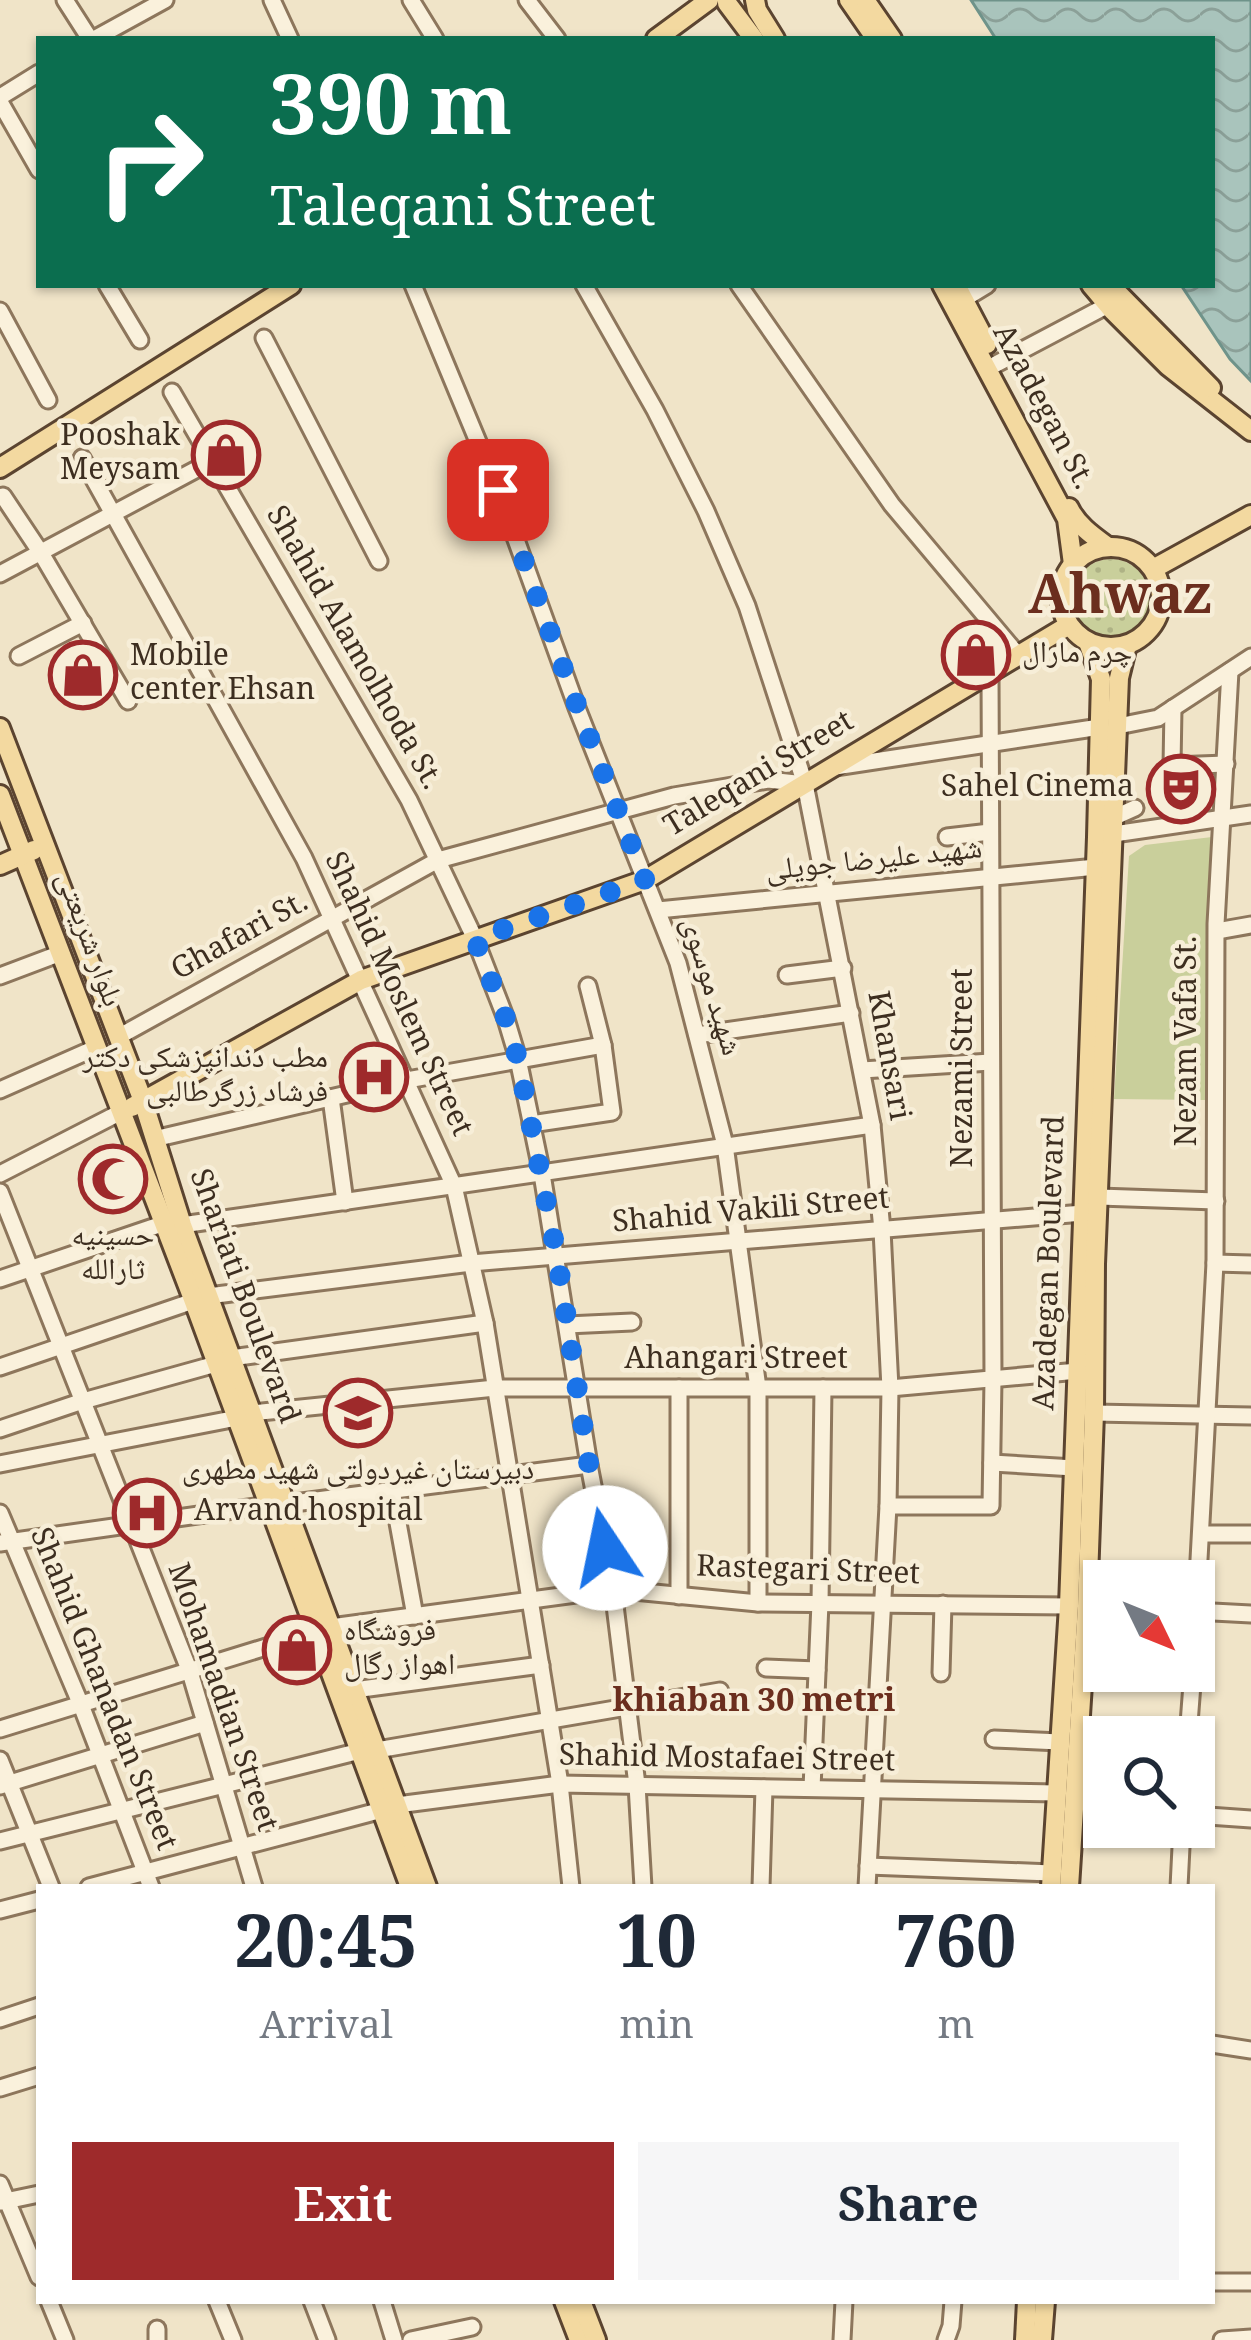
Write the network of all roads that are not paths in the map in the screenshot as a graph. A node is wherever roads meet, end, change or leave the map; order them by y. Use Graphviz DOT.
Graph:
graph roads {
  1 [pos="65,0"];
  2 [pos="166,0"];
  3 [pos="272,0"];
  4 [pos="412,0"];
  5 [pos="527,0"];
  6 [pos="710,0"];
  7 [pos="727,0"];
  8 [pos="755,0"];
  9 [pos="849,0"];
  10 [pos="865,0"];
  11 [pos="90,36"];
  12 [pos="98,36"];
  13 [pos="289,36"];
  14 [pos="432,36"];
  15 [pos="555,36"];
  16 [pos="660,36"];
  17 [pos="766,36"];
  18 [pos="874,36"];
  19 [pos="890,36"];
  20 [pos="36,75"];
  21 [pos="0,99"];
  22 [pos="36,165"];
  23 [pos="109,288"];
  24 [pos="286,288"];
  25 [pos="414,288"];
  26 [pos="586,288"];
  27 [pos="741,288"];
  28 [pos="944,288"];
  29 [pos="960,292"];
  30 [pos="1109,295"];
  31 [pos="0,311"];
  32 [pos="263,338"];
  33 [pos="140,340"];
  34 [pos="996,364"];
  35 [pos="172,392"];
  36 [pos="48,400"];
  37 [pos="1251,422"];
  38 [pos="1251,431"];
  39 [pos="82,458"];
  40 [pos="211,462"];
  41 [pos="0,468"];
  42 [pos="3,496"];
  43 [pos="113,514"];
  44 [pos="1251,515"];
  45 [pos="1108,547"];
  46 [pos="41,553"];
  47 [pos="379,561"];
  48 [pos="1073,564"];
  49 [pos="1153,569"];
  50 [pos="0,574"];
  51 [pos="83,623"];
  52 [pos="1069,625"];
  53 [pos="1088,642"];
  54 [pos="1127,645"];
  55 [pos="1018,655"];
  56 [pos="19,656"];
  57 [pos="1251,657"];
  58 [pos="1230,671"];
  59 [pos="989,673"];
  60 [pos="128,701"];
  61 [pos="1173,708"];
  62 [pos="1109,727"];
  63 [pos="0,728"];
  64 [pos="990,744"];
  65 [pos="1226,764"];
  66 [pos="832,768"];
  67 [pos="805,784"];
  68 [pos="0,795"];
  69 [pos="1135,808"];
  70 [pos="617,809"];
  71 [pos="1251,814"];
  72 [pos="1223,819"];
  73 [pos="1115,826"];
  74 [pos="990,832"];
  75 [pos="947,837"];
  76 [pos="44,845"];
  77 [pos="23,854"];
  78 [pos="438,860"];
  79 [pos="0,866"];
  80 [pos="1096,867"];
  81 [pos="991,878"];
  82 [pos="645,880"];
  83 [pos="828,894"];
  84 [pos="658,910"];
  85 [pos="332,918"];
  86 [pos="1251,925"];
  87 [pos="1217,931"];
  88 [pos="475,939"];
  89 [pos="61,952"];
  90 [pos="843,968"];
  91 [pos="787,975"];
  92 [pos="0,976"];
  93 [pos="361,980"];
  94 [pos="588,986"];
  95 [pos="851,1013"];
  96 [pos="697,1035"];
  97 [pos="118,1037"];
  98 [pos="603,1046"];
  99 [pos="94,1048"];
  100 [pos="518,1059"];
  101 [pos="992,1062"];
  102 [pos="862,1070"];
  103 [pos="407,1080"];
  104 [pos="0,1090"];
  105 [pos="331,1098"];
  106 [pos="143,1101"];
  107 [pos="119,1113"];
  108 [pos="531,1124"];
  109 [pos="872,1125"];
  110 [pos="154,1139"];
  111 [pos="725,1145"];
  112 [pos="0,1174"];
  113 [pos="542,1174"];
  114 [pos="454,1186"];
  115 [pos="0,1192"];
  116 [pos="1099,1197"];
  117 [pos="1216,1201"];
  118 [pos="345,1202"];
  119 [pos="1084,1213"];
  120 [pos="992,1221"];
  121 [pos="172,1224"];
  122 [pos="882,1230"];
  123 [pos="738,1242"];
  124 [pos="557,1256"];
  125 [pos="472,1263"];
  126 [pos="1215,1263"];
  127 [pos="1251,1264"];
  128 [pos="30,1267"];
  129 [pos="0,1279"];
  130 [pos="200,1298"];
  131 [pos="632,1322"];
  132 [pos="485,1323"];
  133 [pos="567,1325"];
  134 [pos="61,1346"];
  135 [pos="224,1361"];
  136 [pos="0,1367"];
  137 [pos="1078,1371"];
  138 [pos="993,1378"];
  139 [pos="495,1388"];
  140 [pos="576,1388"];
  141 [pos="679,1388"];
  142 [pos="758,1388"];
  143 [pos="823,1388"];
  144 [pos="890,1388"];
  145 [pos="83,1401"];
  146 [pos="1094,1412"];
  147 [pos="244,1415"];
  148 [pos="1207,1415"];
  149 [pos="1251,1416"];
  150 [pos="0,1429"];
  151 [pos="100,1445"];
  152 [pos="992,1463"];
  153 [pos="0,1464"];
  154 [pos="589,1465"];
  155 [pos="1074,1468"];
  156 [pos="510,1475"];
  157 [pos="392,1490"];
  158 [pos="277,1505"];
  159 [pos="888,1506"];
  160 [pos="0,1513"];
  161 [pos="131,1525"];
  162 [pos="1201,1534"];
  163 [pos="1251,1534"];
  164 [pos="6,1542"];
  165 [pos="1089,1560"];
  166 [pos="1199,1560"];
  167 [pos="1083,1564"];
  168 [pos="613,1589"];
  169 [pos="679,1596"];
  170 [pos="530,1600"];
  171 [pos="758,1603"];
  172 [pos="820,1604"];
  173 [pos="882,1604"];
  174 [pos="943,1604"];
  175 [pos="1083,1606"];
  176 [pos="1215,1612"];
  177 [pos="1251,1614"];
  178 [pos="415,1616"];
  179 [pos="1083,1626"];
  180 [pos="324,1630"];
  181 [pos="1083,1641"];
  182 [pos="541,1665"];
  183 [pos="766,1668"];
  184 [pos="817,1670"];
  185 [pos="190,1672"];
  186 [pos="941,1673"];
  187 [pos="354,1690"];
  188 [pos="720,1691"];
  189 [pos="81,1705"];
  190 [pos="626,1707"];
  191 [pos="550,1720"];
  192 [pos="205,1723"];
  193 [pos="0,1729"];
  194 [pos="994,1739"];
  195 [pos="1060,1742"];
  196 [pos="369,1751"];
  197 [pos="100,1755"];
  198 [pos="0,1760"];
  199 [pos="560,1784"];
  200 [pos="5,1785"];
  201 [pos="224,1785"];
  202 [pos="638,1785"];
  203 [pos="764,1787"];
  204 [pos="812,1788"];
  205 [pos="872,1790"];
  206 [pos="1066,1792"];
  207 [pos="1083,1793"];
  208 [pos="390,1808"];
  209 [pos="122,1810"];
  210 [pos="1215,1817"];
  211 [pos="1251,1820"];
  212 [pos="29,1833"];
  213 [pos="1063,1836"];
  214 [pos="0,1841"];
  215 [pos="242,1847"];
  216 [pos="1181,1848"];
  217 [pos="868,1866"];
  218 [pos="148,1880"];
  219 [pos="1052,1880"];
  220 [pos="50,1884"];
  221 [pos="114,1884"];
  222 [pos="253,1884"];
  223 [pos="409,1884"];
  224 [pos="427,1884"];
  225 [pos="572,1884"];
  226 [pos="643,1884"];
  227 [pos="761,1884"];
  228 [pos="867,1884"];
  229 [pos="1069,1884"];
  230 [pos="1179,1884"];
  231 [pos="36,1901"];
  232 [pos="0,1910"];
  233 [pos="36,2007"];
  234 [pos="0,2019"];
  235 [pos="1215,2044"];
  236 [pos="1251,2050"];
  237 [pos="36,2077"];
  238 [pos="0,2087"];
  239 [pos="0,2184"];
  240 [pos="36,2195"];
  241 [pos="3,2201"];
  242 [pos="36,2272"];
  243 [pos="1215,2282"];
  244 [pos="1251,2282"];
  245 [pos="52,2304"];
  246 [pos="219,2304"];
  247 [pos="313,2304"];
  248 [pos="383,2304"];
  249 [pos="565,2304"];
  250 [pos="582,2304"];
  251 [pos="844,2304"];
  252 [pos="953,2304"];
  253 [pos="1027,2304"];
  254 [pos="1045,2304"];
  255 [pos="472,2327"];
  256 [pos="1251,2338"];
  257 [pos="65,2340"];
  258 [pos="233,2340"];
  259 [pos="327,2340"];
  260 [pos="394,2340"];
  261 [pos="411,2340"];
  262 [pos="579,2340"];
  263 [pos="596,2340"];
  264 [pos="842,2340"];
  265 [pos="946,2340"];
  266 [pos="1025,2340"];
  267 [pos="1042,2340"];
  268 [pos="1222,2340"];
  1 -- 11 [label="street"];
  2 -- 12 [label="street"];
  3 -- 13 [label="street"];
  4 -- 14 [label="street"];
  5 -- 15 [label="street"];
  6 -- 16 [label="main road"];
  7 -- 17 [label="main road"];
  8 -- 17 [label="main road"];
  9 -- 18 [label="main road"];
  10 -- 19 [label="main road"];
  20 -- 21 [label="street"];
  21 -- 22 [label="street"];
  23 -- 33 [label="street"];
  24 -- 41 [label="main road"];
  25 -- 70 [label="street, شهید موسوی"];
  26 -- 67 [label="street, Khansari"];
  27 -- 55 [label="street"];
  28 -- 48 [label="main road, Azadegan St."];
  29 -- 34 [label="main road, Azadegan St."];
  30 -- 34 [label="street"];
  30 -- 37 [label="main road"];
  30 -- 38 [label="main road"];
  31 -- 36 [label="street"];
  32 -- 47 [label="street"];
  34 -- 45 [label="main road, Azadegan St."];
  35 -- 40 [label="street, Shahid Alamolhoda St."];
  39 -- 43 [label="street, Shahid Moslem Street"];
  40 -- 43 [label="street"];
  40 -- 78 [label="street, Shahid Alamolhoda St."];
  42 -- 46 [label="street"];
  43 -- 46 [label="street"];
  43 -- 85 [label="street, Shahid Moslem Street"];
  44 -- 49 [label="main road"];
  45 -- 48 [label="main road"];
  45 -- 49 [label="main road"];
  46 -- 50 [label="street"];
  46 -- 51 [label="street"];
  48 -- 52 [label="main road"];
  49 -- 54 [label="main road"];
  51 -- 56 [label="street"];
  51 -- 60 [label="street"];
  52 -- 53 [label="main road"];
  52 -- 55 [label="main road, Taleqani Street"];
  53 -- 54 [label="main road"];
  53 -- 62 [label="main road, Azadegan Boulevard"];
  54 -- 62 [label="main road, Azadegan Boulevard"];
  55 -- 59 [label="main road, Taleqani Street"];
  57 -- 58 [label="street"];
  58 -- 61 [label="street"];
  58 -- 65 [label="street, Nezam Vafa St."];
  59 -- 64 [label="street, Nezami Street"];
  59 -- 66 [label="main road, Taleqani Street"];
  61 -- 62 [label="street"];
  61 -- 65 [label="street"];
  62 -- 64 [label="street"];
  62 -- 73 [label="main road, Azadegan Boulevard"];
  62 -- 80 [label="main road, Azadegan Boulevard"];
  63 -- 76 [label="main road, Shariati Boulevard"];
  64 -- 66 [label="street"];
  64 -- 74 [label="street, Nezami Street"];
  65 -- 72 [label="street, Nezam Vafa St."];
  66 -- 67 [label="main road, Taleqani Street"];
  67 -- 70 [label="street, Ghafari St."];
  67 -- 82 [label="main road, Taleqani Street"];
  67 -- 83 [label="street, Khansari"];
  68 -- 77 [label="main road"];
  69 -- 73 [label="street"];
  70 -- 78 [label="street, Ghafari St."];
  70 -- 82 [label="street, شهید موسوی"];
  71 -- 72 [label="street"];
  72 -- 73 [label="street"];
  72 -- 87 [label="street, Nezam Vafa St."];
  73 -- 116 [label="main road, Azadegan Boulevard"];
  74 -- 75 [label="street"];
  74 -- 81 [label="street, Nezami Street"];
  76 -- 77 [label="main road"];
  76 -- 97 [label="main road, Shariati Boulevard"];
  77 -- 79 [label="main road"];
  77 -- 89 [label="main road, بلوار شریعتی"];
  78 -- 85 [label="street, Ghafari St."];
  78 -- 88 [label="street, Shahid Alamolhoda St."];
  80 -- 81 [label="street, شهید علیرضا جویلی"];
  80 -- 119 [label="main road, Azadegan Boulevard"];
  81 -- 83 [label="street, شهید علیرضا جویلی"];
  81 -- 101 [label="street, Nezami Street"];
  82 -- 84 [label="street, شهید موسوی"];
  82 -- 88 [label="main road, Taleqani Street"];
  83 -- 84 [label="street, شهید علیرضا جویلی"];
  83 -- 90 [label="street, Khansari"];
  84 -- 96 [label="street, شهید موسوی"];
  85 -- 93 [label="street, Shahid Moslem Street"];
  85 -- 97 [label="street, Ghafari St."];
  86 -- 87 [label="street"];
  87 -- 117 [label="street, Nezam Vafa St."];
  88 -- 93 [label="main road, Taleqani Street"];
  88 -- 100 [label="street, Shahid Alamolhoda St."];
  89 -- 92 [label="street"];
  89 -- 99 [label="main road, بلوار شریعتی"];
  90 -- 91 [label="street"];
  90 -- 95 [label="street, Khansari"];
  93 -- 103 [label="street, Shahid Moslem Street"];
  93 -- 106 [label="main road, Taleqani Street"];
  94 -- 98 [label="street"];
  95 -- 96 [label="street"];
  95 -- 102 [label="street, Khansari"];
  96 -- 111 [label="street, شهید موسوی"];
  97 -- 106 [label="main road, Shariati Boulevard"];
  98 -- 100 [label="street"];
  98 -- 108 [label="street"];
  99 -- 104 [label="street"];
  99 -- 107 [label="main road, بلوار شریعتی"];
  100 -- 103 [label="street"];
  100 -- 108 [label="street, Shahid Alamolhoda St."];
  101 -- 102 [label="street"];
  101 -- 120 [label="street, Nezami Street"];
  102 -- 109 [label="street, Khansari"];
  103 -- 105 [label="street"];
  103 -- 114 [label="street, Shahid Moslem Street"];
  105 -- 110 [label="street"];
  105 -- 118 [label="street"];
  106 -- 107 [label="main road, Taleqani Street"];
  106 -- 110 [label="main road, Shariati Boulevard"];
  107 -- 112 [label="street"];
  107 -- 121 [label="main road, Shariati Boulevard"];
  108 -- 113 [label="street, Shahid Alamolhoda St."];
  109 -- 111 [label="street"];
  109 -- 122 [label="street, Khansari"];
  110 -- 121 [label="main road, Shariati Boulevard"];
  111 -- 113 [label="street"];
  111 -- 123 [label="street, شهید موسوی"];
  113 -- 114 [label="street"];
  113 -- 124 [label="street, Shahid Alamolhoda St."];
  114 -- 118 [label="street"];
  114 -- 125 [label="street, Shahid Moslem Street"];
  115 -- 128 [label="street, Mohamadian Street"];
  116 -- 117 [label="street"];
  116 -- 146 [label="main road, Azadegan Boulevard"];
  117 -- 126 [label="street, Nezam Vafa St."];
  118 -- 121 [label="street"];
  119 -- 120 [label="street, Shahid Vakili Street"];
  119 -- 137 [label="main road, Azadegan Boulevard"];
  120 -- 122 [label="street, Shahid Vakili Street"];
  120 -- 138 [label="street, Nezami Street"];
  121 -- 128 [label="street"];
  121 -- 130 [label="main road, Shariati Boulevard"];
  122 -- 123 [label="street, Shahid Vakili Street"];
  122 -- 144 [label="street, Khansari"];
  123 -- 124 [label="street, Shahid Vakili Street"];
  123 -- 142 [label="street, شهید موسوی"];
  124 -- 125 [label="street, Shahid Vakili Street"];
  124 -- 133 [label="street, Shahid Alamolhoda St."];
  125 -- 130 [label="street, Shahid Vakili Street"];
  125 -- 132 [label="street, Shahid Moslem Street"];
  126 -- 127 [label="street"];
  126 -- 148 [label="street, Nezam Vafa St."];
  128 -- 129 [label="street"];
  128 -- 134 [label="street, Mohamadian Street"];
  130 -- 134 [label="street, Shahid Vakili Street"];
  130 -- 135 [label="main road, Shariati Boulevard"];
  131 -- 133 [label="street"];
  132 -- 135 [label="street"];
  132 -- 139 [label="street, Shahid Moslem Street"];
  133 -- 140 [label="street, Shahid Alamolhoda St."];
  134 -- 136 [label="street, Shahid Vakili Street"];
  134 -- 145 [label="street, Mohamadian Street"];
  135 -- 145 [label="street"];
  135 -- 147 [label="main road, Shariati Boulevard"];
  137 -- 138 [label="street, Ahangari Street"];
  137 -- 155 [label="main road, Azadegan Boulevard"];
  138 -- 144 [label="street, Ahangari Street"];
  138 -- 152 [label="street, Nezami Street"];
  139 -- 140 [label="street, Ahangari Street"];
  139 -- 147 [label="street, Ahangari Street"];
  139 -- 156 [label="street, Shahid Moslem Street"];
  140 -- 141 [label="street, Ahangari Street"];
  140 -- 154 [label="street, Shahid Alamolhoda St."];
  141 -- 142 [label="street, Ahangari Street"];
  141 -- 169 [label="street"];
  142 -- 143 [label="street, Ahangari Street"];
  142 -- 171 [label="street, شهید موسوی"];
  143 -- 144 [label="street, Ahangari Street"];
  143 -- 172 [label="street"];
  144 -- 159 [label="street, Khansari"];
  145 -- 150 [label="street"];
  145 -- 151 [label="street, Mohamadian Street"];
  146 -- 148 [label="street"];
  146 -- 165 [label="main road, Azadegan Boulevard"];
  147 -- 151 [label="street, Ahangari Street"];
  147 -- 158 [label="main road, Shariati Boulevard"];
  148 -- 149 [label="street"];
  148 -- 162 [label="street, Nezam Vafa St."];
  151 -- 153 [label="street, Ahangari Street"];
  151 -- 161 [label="street, Mohamadian Street"];
  152 -- 155 [label="street"];
  152 -- 159 [label="street"];
  154 -- 156 [label="street"];
  154 -- 168 [label="street, Shahid Alamolhoda St."];
  155 -- 167 [label="main road, Azadegan Boulevard"];
  156 -- 157 [label="street"];
  156 -- 170 [label="street, Shahid Moslem Street"];
  157 -- 158 [label="street"];
  157 -- 178 [label="street"];
  158 -- 161 [label="street"];
  158 -- 180 [label="main road, Shariati Boulevard"];
  159 -- 173 [label="street, Khansari"];
  160 -- 164 [label="street, Shahid Ghanadan Street"];
  161 -- 164 [label="street"];
  161 -- 185 [label="street, Mohamadian Street"];
  162 -- 163 [label="street"];
  162 -- 166 [label="street, Nezam Vafa St."];
  164 -- 189 [label="street, Shahid Ghanadan Street"];
  168 -- 169 [label="street, Rastegari Street"];
  168 -- 170 [label="street, Rastegari Street"];
  168 -- 190 [label="street, Shahid Alamolhoda St."];
  169 -- 171 [label="street, Rastegari Street"];
  170 -- 178 [label="street, Rastegari Street"];
  170 -- 182 [label="street, Shahid Moslem Street"];
  171 -- 172 [label="street, Rastegari Street"];
  172 -- 173 [label="street, Rastegari Street"];
  172 -- 184 [label="street"];
  173 -- 174 [label="street, Rastegari Street"];
  173 -- 205 [label="street, Khansari"];
  174 -- 175 [label="street, Rastegari Street"];
  174 -- 186 [label="street"];
  176 -- 177 [label="street"];
  178 -- 180 [label="street, Rastegari Street"];
  179 -- 195 [label="main road, Azadegan Boulevard"];
  180 -- 185 [label="street, Rastegari Street"];
  180 -- 187 [label="main road, Shariati Boulevard"];
  180 -- 196 [label="main road, Shariati Boulevard"];
  181 -- 206 [label="main road, Azadegan Boulevard"];
  182 -- 187 [label="street"];
  182 -- 191 [label="street, Shahid Moslem Street"];
  183 -- 184 [label="street"];
  184 -- 204 [label="street"];
  185 -- 189 [label="street, Rastegari Street"];
  185 -- 192 [label="street, Mohamadian Street"];
  187 -- 196 [label="main road, Shariati Boulevard"];
  188 -- 190 [label="street"];
  189 -- 193 [label="street, Rastegari Street"];
  189 -- 197 [label="street, Shahid Ghanadan Street"];
  190 -- 191 [label="street"];
  190 -- 202 [label="street, Shahid Alamolhoda St."];
  191 -- 196 [label="street"];
  191 -- 199 [label="street, Shahid Moslem Street"];
  192 -- 197 [label="street"];
  192 -- 201 [label="street, Mohamadian Street"];
  194 -- 195 [label="street"];
  195 -- 206 [label="main road, Azadegan Boulevard"];
  196 -- 201 [label="street"];
  196 -- 208 [label="main road, Shariati Boulevard"];
  197 -- 200 [label="street"];
  197 -- 209 [label="street, Shahid Ghanadan Street"];
  198 -- 200 [label="street"];
  199 -- 202 [label="street, Shahid Mostafaei Street"];
  199 -- 208 [label="street, Shahid Mostafaei Street"];
  199 -- 225 [label="street, Shahid Moslem Street"];
  200 -- 212 [label="street"];
  201 -- 209 [label="street"];
  201 -- 215 [label="street, Mohamadian Street"];
  202 -- 203 [label="street, Shahid Mostafaei Street"];
  202 -- 226 [label="street, Shahid Alamolhoda St."];
  203 -- 204 [label="street, Shahid Mostafaei Street"];
  203 -- 227 [label="street"];
  204 -- 205 [label="street, Shahid Mostafaei Street"];
  205 -- 206 [label="street, Shahid Mostafaei Street"];
  205 -- 217 [label="street, Khansari"];
  206 -- 207 [label="street, Shahid Mostafaei Street"];
  206 -- 213 [label="main road, Azadegan Boulevard"];
  208 -- 215 [label="street, Shahid Mostafaei Street"];
  208 -- 223 [label="main road, Shariati Boulevard"];
  208 -- 224 [label="main road, Shariati Boulevard"];
  209 -- 212 [label="street"];
  209 -- 218 [label="street, Shahid Ghanadan Street"];
  210 -- 211 [label="street"];
  212 -- 214 [label="street"];
  212 -- 220 [label="street"];
  213 -- 219 [label="main road, Azadegan Boulevard"];
  213 -- 229 [label="main road, Azadegan Boulevard"];
  215 -- 218 [label="street, Shahid Mostafaei Street"];
  215 -- 222 [label="street, Mohamadian Street"];
  216 -- 230 [label="street"];
  217 -- 219 [label="street"];
  217 -- 228 [label="street, Khansari"];
  218 -- 221 [label="street, Shahid Mostafaei Street"];
  231 -- 232 [label="street"];
  233 -- 234 [label="street"];
  235 -- 236 [label="street"];
  237 -- 238 [label="street"];
  239 -- 241 [label="street"];
  240 -- 241 [label="street"];
  241 -- 242 [label="street"];
  243 -- 244 [label="street"];
  245 -- 257 [label="street"];
  246 -- 258 [label="street"];
  247 -- 259 [label="street"];
  248 -- 260 [label="street"];
  249 -- 262 [label="main road"];
  250 -- 263 [label="main road"];
  251 -- 264 [label="street"];
  252 -- 265 [label="street"];
  253 -- 266 [label="main road"];
  254 -- 267 [label="main road"];
  255 -- 261 [label="street"];
  256 -- 268 [label="street"];
}
